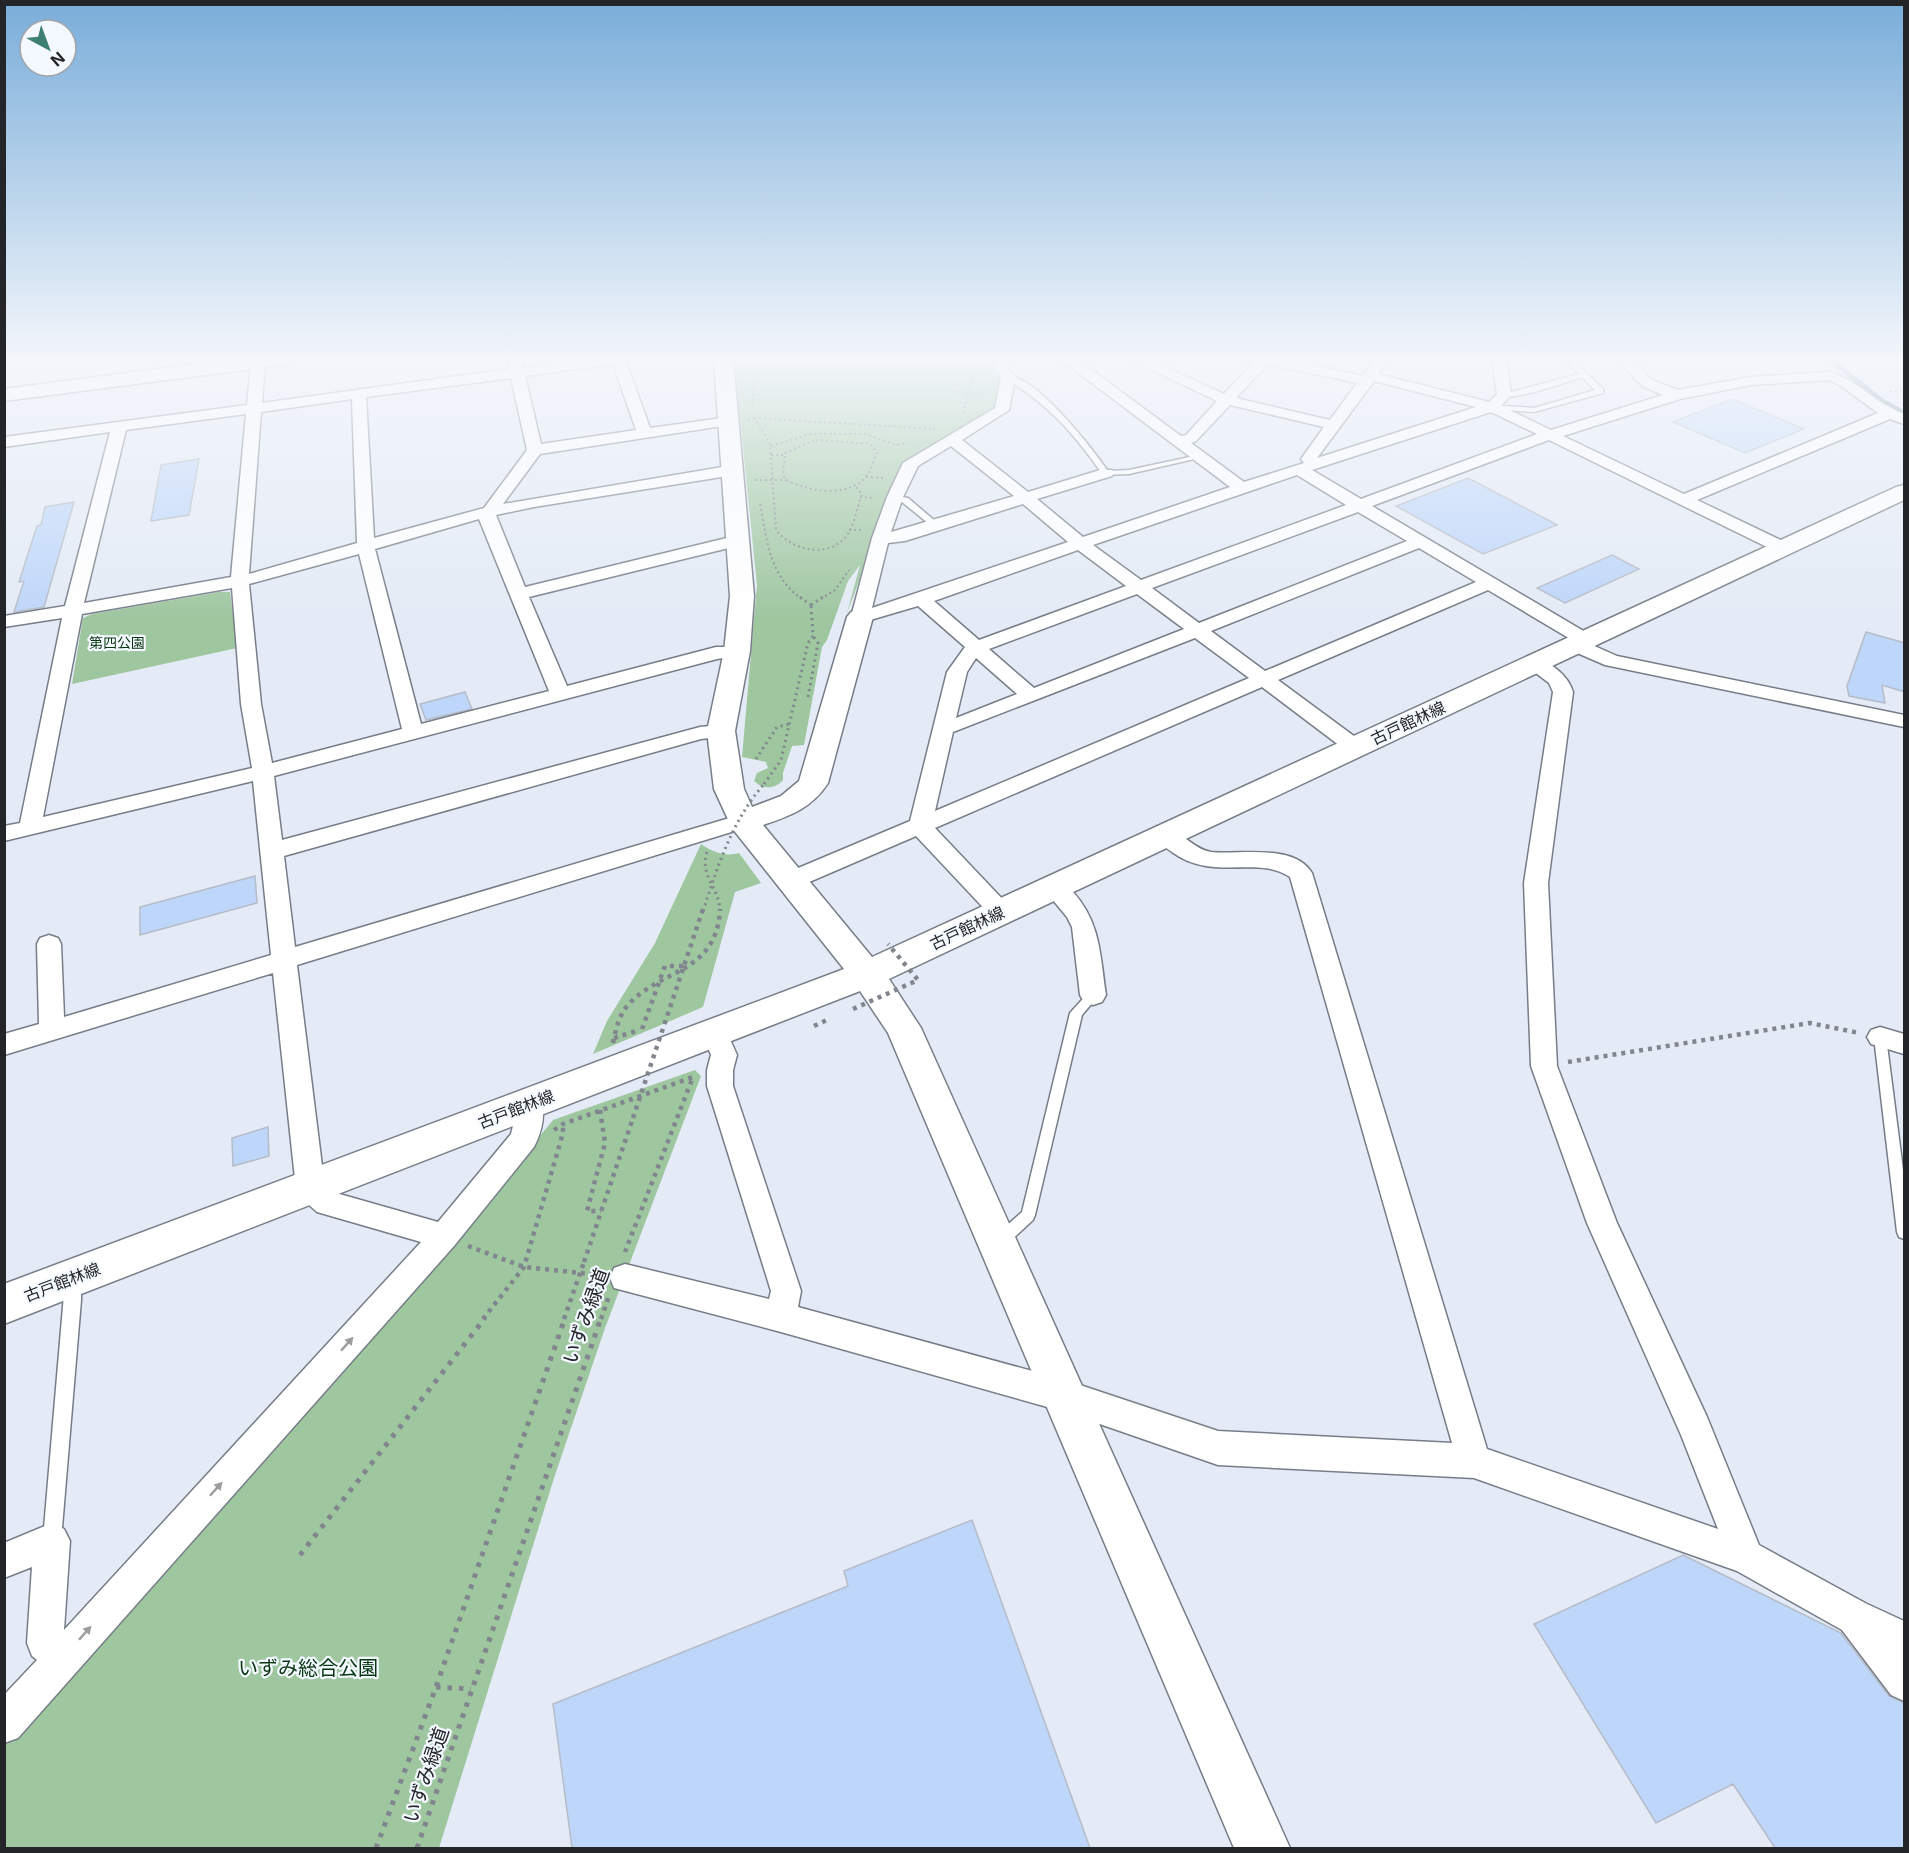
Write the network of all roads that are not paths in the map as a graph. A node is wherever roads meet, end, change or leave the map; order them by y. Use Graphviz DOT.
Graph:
graph roads {
  1 [pos="114,445"];
  2 [pos="252,445"];
  3 [pos="361,445"];
  4 [pos="535,445"];
  5 [pos="565,445"];
  6 [pos="743,445"];
  7 [pos="933,445"];
  8 [pos="961,445"];
  9 [pos="1085,445"];
  10 [pos="1185,445"];
  11 [pos="1319,445"];
  12 [pos="1373,445"];
  13 [pos="1521,445"];
  14 [pos="1571,445"];
  15 [pos="1824,445"];
  16 [pos="536,450"];
  17 [pos="1199,457"];
  18 [pos="1307,467"];
  19 [pos="744,470"];
  20 [pos="1106,473"];
  21 [pos="1242,488"];
  22 [pos="1905,492"];
  23 [pos="895,497"];
  24 [pos="1026,499"];
  25 [pos="1683,500"];
  26 [pos="1359,505"];
  27 [pos="490,511"];
  28 [pos="937,526"];
  29 [pos="874,534"];
  30 [pos="739,540"];
  31 [pos="1420,542"];
  32 [pos="1081,544"];
  33 [pos="366,547"];
  34 [pos="1783,548"];
  35 [pos="240,581"];
  36 [pos="1489,583"];
  37 [pos="1139,587"];
  38 [pos="518,594"];
  39 [pos="921,599"];
  40 [pos="73,611"];
  41 [pos="860,617"];
  42 [pos="4,622"];
  43 [pos="1197,630"];
  44 [pos="1580,643"];
  45 [pos="975,648"];
  46 [pos="737,651"];
  47 [pos="1534,664"];
  48 [pos="1263,680"];
  49 [pos="560,694"];
  50 [pos="1031,696"];
  51 [pos="1905,721"];
  52 [pos="944,726"];
  53 [pos="721,730"];
  54 [pos="412,733"];
  55 [pos="1355,747"];
  56 [pos="262,772"];
  57 [pos="743,820"];
  58 [pos="920,826"];
  59 [pos="30,827"];
  60 [pos="4,834"];
  61 [pos="1166,836"];
  62 [pos="272,851"];
  63 [pos="792,880"];
  64 [pos="1054,888"];
  65 [pos="1001,912"];
  66 [pos="49,944"];
  67 [pos="285,960"];
  68 [pos="869,976"];
  69 [pos="1093,995"];
  70 [pos="52,1030"];
  71 [pos="716,1033"];
  72 [pos="1892,1041"];
  73 [pos="4,1045"];
  74 [pos="547,1118"];
  75 [pos="1901,1181"];
  76 [pos="310,1188"];
  77 [pos="1905,1232"];
  78 [pos="444,1237"];
  79 [pos="998,1243"];
  80 [pos="620,1277"];
  81 [pos="72,1278"];
  82 [pos="4,1304"];
  83 [pos="781,1317"];
  84 [pos="1065,1396"];
  85 [pos="1474,1461"];
  86 [pos="52,1541"];
  87 [pos="1746,1557"];
  88 [pos="4,1561"];
  89 [pos="1854,1617"];
  90 [pos="1905,1640"];
  91 [pos="62,1658"];
  92 [pos="1905,1682"];
  93 [pos="4,1724"];
  94 [pos="1262,1848"];
  1 -- 40 [label="street"];
  2 -- 35 [label="street"];
  3 -- 33 [label="street"];
  4 -- 16 [label="street"];
  5 -- 16 [label="street"];
  6 -- 19 [label="street"];
  7 -- 23 [label="street"];
  8 -- 24 [label="street"];
  9 -- 20 [label="lane"];
  10 -- 17 [label="street"];
  11 -- 18 [label="street"];
  12 -- 18 [label="street"];
  13 -- 26 [label="street"];
  14 -- 25 [label="street"];
  15 -- 25 [label="street"];
  16 -- 27 [label="street"];
  17 -- 20 [label="lane"];
  17 -- 21 [label="street"];
  18 -- 21 [label="street"];
  18 -- 26 [label="street"];
  19 -- 27 [label="street"];
  19 -- 30 [label="street"];
  20 -- 24 [label="street"];
  21 -- 32 [label="street"];
  22 -- 34 [label="street, 古戸館林線"];
  23 -- 28 [label="lane"];
  23 -- 29 [label="street"];
  24 -- 28 [label="street"];
  24 -- 32 [label="street"];
  25 -- 34 [label="street"];
  26 -- 31 [label="street"];
  26 -- 37 [label="street"];
  27 -- 33 [label="street"];
  27 -- 38 [label="street"];
  28 -- 29 [label="street"];
  29 -- 41 [label="street"];
  30 -- 38 [label="street"];
  30 -- 46 [label="street"];
  31 -- 36 [label="street"];
  31 -- 43 [label="street"];
  32 -- 37 [label="street"];
  32 -- 39 [label="street"];
  33 -- 35 [label="street"];
  33 -- 54 [label="street"];
  34 -- 44 [label="street, 古戸館林線"];
  35 -- 40 [label="street"];
  35 -- 56 [label="street"];
  36 -- 44 [label="street"];
  36 -- 48 [label="street"];
  37 -- 43 [label="street"];
  37 -- 45 [label="street"];
  38 -- 49 [label="street"];
  39 -- 41 [label="street"];
  39 -- 45 [label="street"];
  40 -- 42 [label="street"];
  40 -- 59 [label="street"];
  41 -- 57 [label="street"];
  43 -- 48 [label="street"];
  43 -- 50 [label="street"];
  44 -- 47 [label="street, 古戸館林線"];
  44 -- 51 [label="street"];
  45 -- 50 [label="street"];
  45 -- 52 [label="street"];
  46 -- 49 [label="street"];
  46 -- 53 [label="street"];
  47 -- 55 [label="street, 古戸館林線"];
  47 -- 87 [label="street"];
  48 -- 55 [label="street"];
  48 -- 58 [label="street"];
  49 -- 54 [label="street"];
  50 -- 52 [label="street"];
  52 -- 58 [label="street"];
  53 -- 57 [label="street"];
  53 -- 62 [label="street"];
  54 -- 56 [label="street"];
  55 -- 61 [label="street, 古戸館林線"];
  56 -- 59 [label="street"];
  56 -- 62 [label="street"];
  57 -- 63 [label="street"];
  57 -- 67 [label="street"];
  58 -- 63 [label="street"];
  58 -- 65 [label="street"];
  59 -- 60 [label="street"];
  61 -- 64 [label="street, 古戸館林線"];
  61 -- 85 [label="street"];
  62 -- 67 [label="street"];
  63 -- 68 [label="street"];
  64 -- 65 [label="street, 古戸館林線"];
  64 -- 69 [label="street"];
  65 -- 68 [label="street, 古戸館林線"];
  66 -- 70 [label="street"];
  67 -- 70 [label="street"];
  67 -- 76 [label="street"];
  68 -- 71 [label="street, 古戸館林線"];
  68 -- 79 [label="street"];
  69 -- 79 [label="lane"];
  70 -- 73 [label="street"];
  71 -- 74 [label="street, 古戸館林線"];
  71 -- 83 [label="street"];
  72 -- 75 [label="lane"];
  74 -- 76 [label="street, 古戸館林線"];
  74 -- 78 [label="street"];
  75 -- 77 [label="lane"];
  76 -- 78 [label="street"];
  76 -- 81 [label="street, 古戸館林線"];
  91 -- 78 [label="street, one-way"];
  79 -- 84 [label="street"];
  80 -- 83 [label="street"];
  81 -- 82 [label="street, 古戸館林線"];
  81 -- 86 [label="lane"];
  83 -- 84 [label="street"];
  84 -- 85 [label="street"];
  84 -- 94 [label="street"];
  85 -- 87 [label="street"];
  86 -- 88 [label="street"];
  86 -- 91 [label="street"];
  87 -- 89 [label="street"];
  89 -- 90 [label="street"];
  89 -- 92 [label="street"];
  91 -- 93 [label="street"];
}
